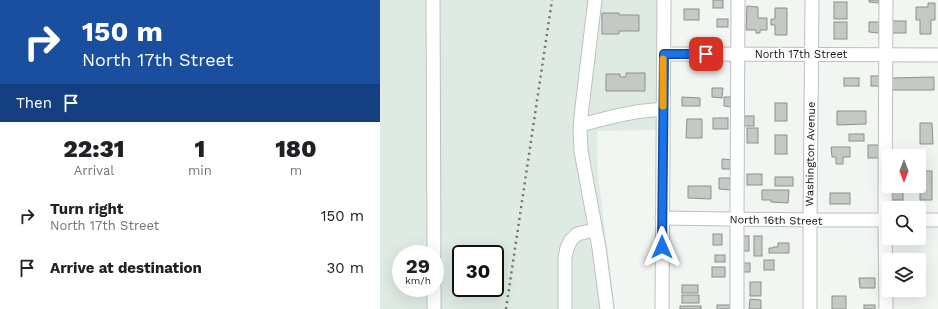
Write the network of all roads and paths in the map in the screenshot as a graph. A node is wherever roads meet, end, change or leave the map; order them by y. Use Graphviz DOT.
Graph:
graph roads {
  1 [pos="433,0"];
  2 [pos="595,0"];
  3 [pos="664,0"];
  4 [pos="738,0"];
  5 [pos="812,0"];
  6 [pos="886,0"];
  7 [pos="664,54"];
  8 [pos="738,54"];
  9 [pos="811,54"];
  10 [pos="886,55"];
  11 [pos="938,55"];
  12 [pos="663,109"];
  13 [pos="580,126"];
  14 [pos="887,201"];
  15 [pos="662,218"];
  16 [pos="737,219"];
  17 [pos="810,220"];
  18 [pos="882,220"];
  19 [pos="926,220"];
  20 [pos="938,220"];
  21 [pos="595,230"];
  22 [pos="434,245"];
  23 [pos="887,245"];
  24 [pos="434,297"];
  25 [pos="434,309"];
  26 [pos="565,309"];
  27 [pos="606,309"];
  28 [pos="662,309"];
  29 [pos="737,309"];
  30 [pos="810,309"];
  31 [pos="886,309"];
  1 -- 22 [label="street"];
  2 -- 13 [label="street"];
  3 -- 7 [label="street"];
  4 -- 8 [label="street"];
  5 -- 9 [label="street, Washington Avenue"];
  6 -- 10 [label="street"];
  7 -- 8 [label="street, North 17th Street"];
  7 -- 12 [label="street"];
  8 -- 9 [label="street, North 17th Street"];
  8 -- 16 [label="street"];
  9 -- 10 [label="street, North 17th Street"];
  9 -- 17 [label="street, Washington Avenue"];
  10 -- 11 [label="street, North 17th Street"];
  10 -- 14 [label="street"];
  12 -- 13 [label="street"];
  12 -- 15 [label="street"];
  13 -- 21 [label="street"];
  15 -- 16 [label="street, North 16th Street"];
  15 -- 28 [label="street"];
  16 -- 17 [label="street, North 16th Street"];
  16 -- 29 [label="street"];
  17 -- 18 [label="street, North 16th Street"];
  17 -- 30 [label="street, Washington Avenue"];
  19 -- 20 [label="street"];
  21 -- 26 [label="street"];
  21 -- 27 [label="street"];
  23 -- 31 [label="street"];
  24 -- 25 [label="street"];
}
